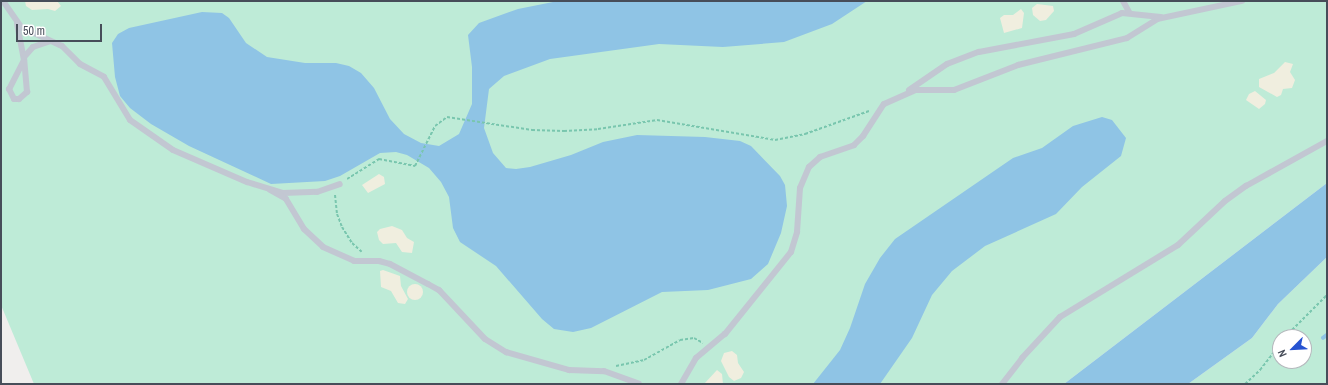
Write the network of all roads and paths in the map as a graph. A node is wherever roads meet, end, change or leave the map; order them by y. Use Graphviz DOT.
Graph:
graph roads {
  1 [pos="4,1"];
  2 [pos="1242,1"];
  3 [pos="1124,3"];
  4 [pos="8,9"];
  5 [pos="1129,12"];
  6 [pos="1118,14"];
  7 [pos="1164,18"];
  8 [pos="50,42"];
  9 [pos="25,55"];
  10 [pos="906,92"];
  11 [pos="884,104"];
  12 [pos="1327,141"];
  13 [pos="340,184"];
  14 [pos="270,190"];
  15 [pos="379,261"];
  16 [pos="1327,294"];
  17 [pos="1293,329"];
  18 [pos="710,348"];
  19 [pos="1272,354"];
  20 [pos="614,367"];
  21 [pos="639,384"];
  22 [pos="681,384"];
  23 [pos="1002,384"];
  24 [pos="1245,384"];
  1 -- 4 [label="lane"];
  2 -- 7 [label="lane"];
  3 -- 5 [label="lane"];
  3 -- 6 [label="lane"];
  4 -- 8 [label="lane"];
  4 -- 9 [label="lane"];
  5 -- 6 [label="lane"];
  5 -- 7 [label="lane"];
  6 -- 10 [label="lane"];
  7 -- 10 [label="lane"];
  8 -- 9 [label="lane"];
  8 -- 14 [label="lane"];
  9 -- 9 [label="lane"];
  10 -- 11 [label="lane"];
  11 -- 13 [label="path"];
  11 -- 18 [label="lane"];
  12 -- 23 [label="lane"];
  13 -- 14 [label="lane"];
  13 -- 15 [label="path"];
  14 -- 15 [label="lane"];
  15 -- 21 [label="lane"];
  16 -- 17 [label="path"];
  18 -- 20 [label="path"];
  18 -- 22 [label="lane"];
  19 -- 24 [label="path"];
}
